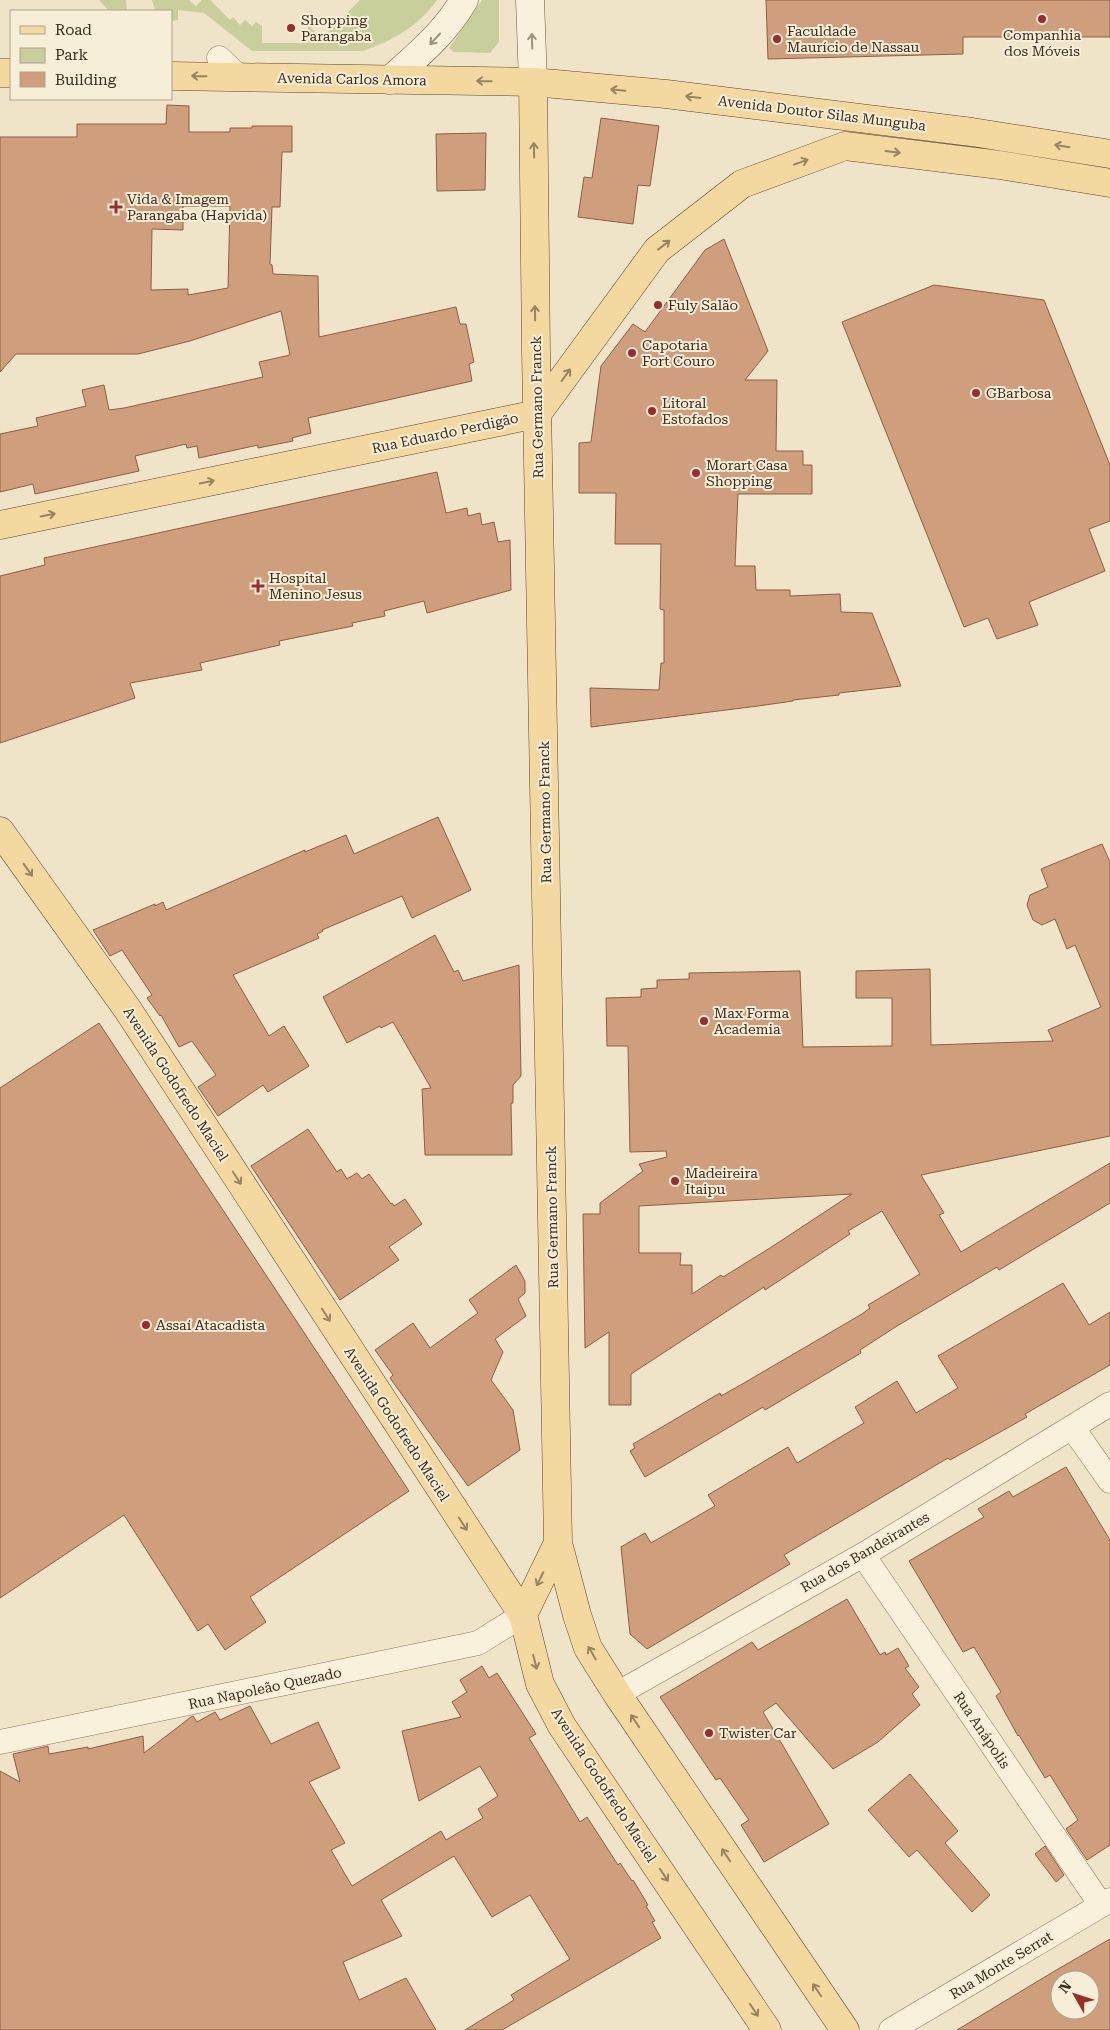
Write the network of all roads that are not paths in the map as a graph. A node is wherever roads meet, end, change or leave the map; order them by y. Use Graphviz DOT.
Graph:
graph roads {
  1 [pos="464,0"];
  2 [pos="530,0"];
  3 [pos="172,76"];
  4 [pos="390,80"];
  5 [pos="533,82"];
  6 [pos="1110,154"];
  7 [pos="1110,184"];
  8 [pos="537,414"];
  9 [pos="0,525"];
  10 [pos="0,831"];
  11 [pos="1110,1404"];
  12 [pos="1072,1427"];
  13 [pos="1110,1481"];
  14 [pos="558,1543"];
  15 [pos="862,1555"];
  16 [pos="523,1615"];
  17 [pos="617,1694"];
  18 [pos="0,1742"];
  19 [pos="1105,1903"];
  20 [pos="767,2030"];
  21 [pos="845,2030"];
  22 [pos="891,2030"];
  1 -- 4 [label="main road, one-way"];
  5 -- 2 [label="main road, Rua Germano Franck, one-way"];
  4 -- 3 [label="main road, Avenida Carlos Amora, one-way"];
  5 -- 4 [label="main road, Avenida Carlos Amora, one-way"];
  6 -- 5 [label="main road, Avenida Doutor Silas Munguba, one-way"];
  8 -- 5 [label="main road, Rua Germano Franck, one-way"];
  8 -- 7 [label="main road, Rua Eduardo Perdigão, one-way"];
  9 -- 8 [label="main road, Rua Eduardo Perdigão, one-way"];
  8 -- 14 [label="main road, Rua Germano Franck"];
  10 -- 16 [label="main road, Avenida Godofredo Maciel, one-way"];
  11 -- 12 [label="street, Rua dos Bandeirantes"];
  12 -- 13 [label="street"];
  12 -- 15 [label="street, Rua dos Bandeirantes"];
  14 -- 16 [label="main road, Rua Germano Franck, one-way"];
  17 -- 14 [label="main road, one-way"];
  15 -- 17 [label="street, Rua dos Bandeirantes"];
  15 -- 19 [label="street, Rua Anápolis"];
  16 -- 18 [label="street, Rua Napoleão Quezado"];
  16 -- 20 [label="main road, Avenida Godofredo Maciel, one-way"];
  21 -- 17 [label="main road, one-way"];
  19 -- 22 [label="street, Rua Monte Serrat"];
}
